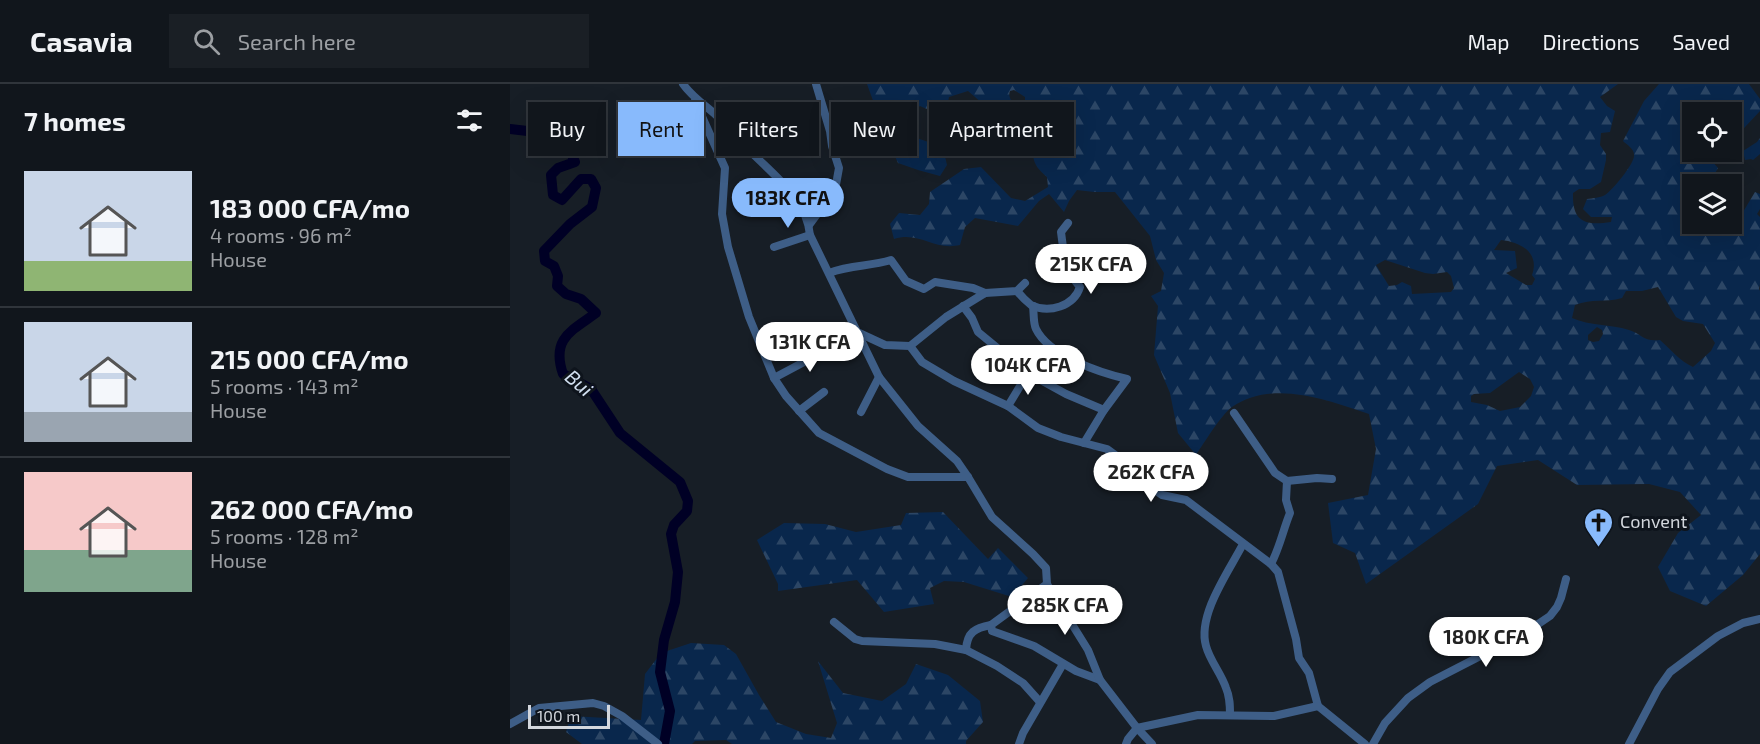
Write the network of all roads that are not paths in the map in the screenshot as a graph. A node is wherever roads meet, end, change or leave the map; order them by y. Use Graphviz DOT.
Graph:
graph roads {
  1 [pos="683,84"];
  2 [pos="816,84"];
  3 [pos="694,97"];
  4 [pos="1068,223"];
  5 [pos="809,225"];
  6 [pos="810,235"];
  7 [pos="774,247"];
  8 [pos="829,273"];
  9 [pos="1025,283"];
  10 [pos="1017,291"];
  11 [pos="985,294"];
  12 [pos="963,306"];
  13 [pos="1033,306"];
  14 [pos="858,332"];
  15 [pos="834,346"];
  16 [pos="910,346"];
  17 [pos="1028,373"];
  18 [pos="879,377"];
  19 [pos="774,378"];
  20 [pos="824,392"];
  21 [pos="1008,406"];
  22 [pos="1104,410"];
  23 [pos="799,411"];
  24 [pos="861,412"];
  25 [pos="1234,413"];
  26 [pos="1084,443"];
  27 [pos="968,477"];
  28 [pos="1332,479"];
  29 [pos="1287,481"];
  30 [pos="1243,543"];
  31 [pos="1271,564"];
  32 [pos="1566,579"];
  33 [pos="1047,584"];
  34 [pos="1760,619"];
  35 [pos="834,622"];
  36 [pos="991,625"];
  37 [pos="966,650"];
  38 [pos="1063,664"];
  39 [pos="1100,680"];
  40 [pos="1040,702"];
  41 [pos="1318,706"];
  42 [pos="1230,715"];
  43 [pos="510,724"];
  44 [pos="1137,728"];
  45 [pos="658,744"];
  46 [pos="1019,744"];
  47 [pos="1126,744"];
  48 [pos="1152,744"];
  49 [pos="1365,744"];
  50 [pos="1373,744"];
  51 [pos="1629,744"];
  1 -- 3 [label="street"];
  2 -- 5 [label="street"];
  3 -- 5 [label="street"];
  3 -- 19 [label="street"];
  4 -- 13 [label="street"];
  5 -- 6 [label="street"];
  6 -- 7 [label="street"];
  6 -- 8 [label="street"];
  8 -- 11 [label="street"];
  8 -- 14 [label="street"];
  9 -- 10 [label="street"];
  10 -- 11 [label="street"];
  10 -- 13 [label="street"];
  11 -- 12 [label="street"];
  12 -- 16 [label="street"];
  12 -- 17 [label="street"];
  13 -- 22 [label="street"];
  14 -- 16 [label="street"];
  14 -- 18 [label="street"];
  15 -- 19 [label="street"];
  16 -- 21 [label="street"];
  17 -- 21 [label="street"];
  17 -- 22 [label="street"];
  18 -- 24 [label="street"];
  18 -- 27 [label="street"];
  19 -- 23 [label="street"];
  20 -- 23 [label="street"];
  21 -- 26 [label="street"];
  22 -- 26 [label="street"];
  23 -- 27 [label="street"];
  25 -- 29 [label="street"];
  26 -- 30 [label="street"];
  27 -- 33 [label="street"];
  28 -- 29 [label="street"];
  29 -- 31 [label="street"];
  30 -- 31 [label="street"];
  30 -- 42 [label="street"];
  31 -- 41 [label="street"];
  32 -- 50 [label="street"];
  33 -- 36 [label="street"];
  33 -- 39 [label="street"];
  34 -- 51 [label="street"];
  35 -- 37 [label="street"];
  36 -- 37 [label="street"];
  36 -- 38 [label="street"];
  37 -- 40 [label="street"];
  38 -- 39 [label="street"];
  38 -- 40 [label="street"];
  39 -- 44 [label="street"];
  40 -- 46 [label="street"];
  41 -- 42 [label="street"];
  41 -- 49 [label="street"];
  42 -- 44 [label="street"];
  43 -- 45 [label="street"];
  44 -- 47 [label="street"];
  44 -- 48 [label="street"];
}
